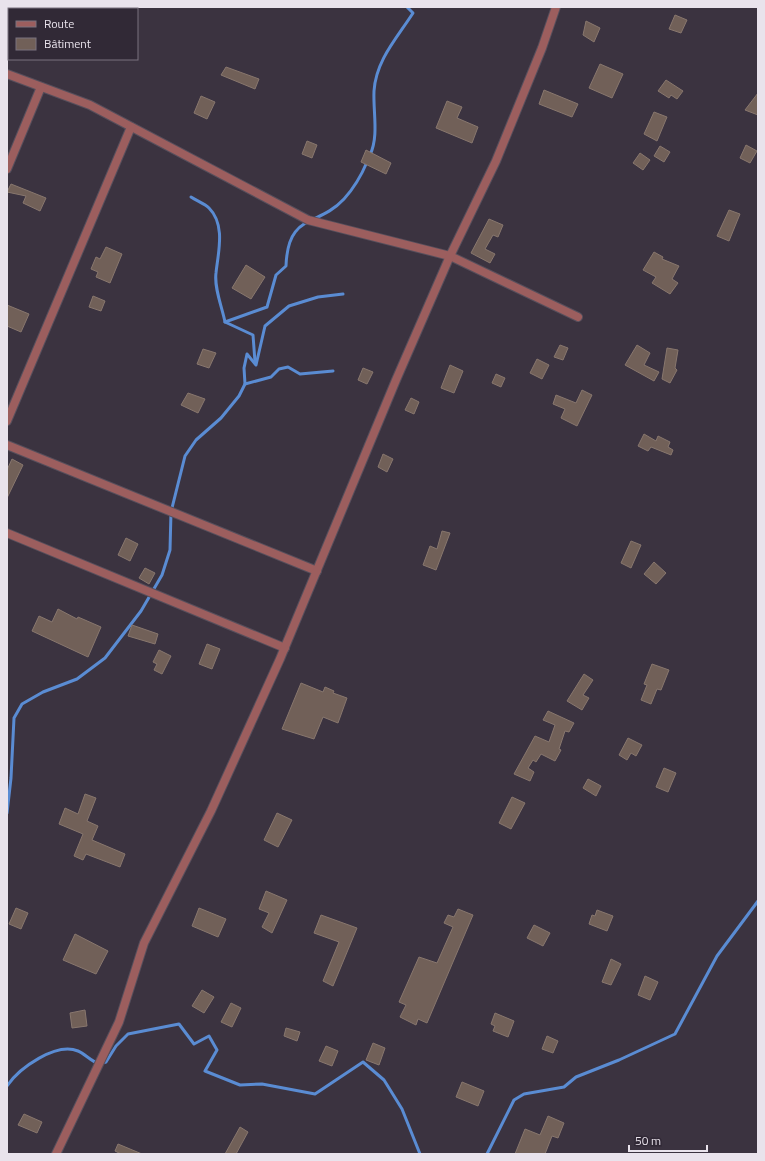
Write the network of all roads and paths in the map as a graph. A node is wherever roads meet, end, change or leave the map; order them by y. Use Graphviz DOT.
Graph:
graph roads {
  1 [pos="556,7"];
  2 [pos="7,74"];
  3 [pos="41,87"];
  4 [pos="131,127"];
  5 [pos="7,169"];
  6 [pos="450,256"];
  7 [pos="578,317"];
  8 [pos="7,421"];
  9 [pos="7,445"];
  10 [pos="7,533"];
  11 [pos="317,571"];
  12 [pos="285,648"];
  13 [pos="56,1154"];
  1 -- 6 [label="street"];
  2 -- 3 [label="street"];
  3 -- 4 [label="street"];
  3 -- 5 [label="street"];
  4 -- 6 [label="street"];
  4 -- 8 [label="street"];
  6 -- 7 [label="street"];
  6 -- 11 [label="street"];
  9 -- 11 [label="street"];
  10 -- 12 [label="street"];
  11 -- 12 [label="street"];
  12 -- 13 [label="street"];
}
